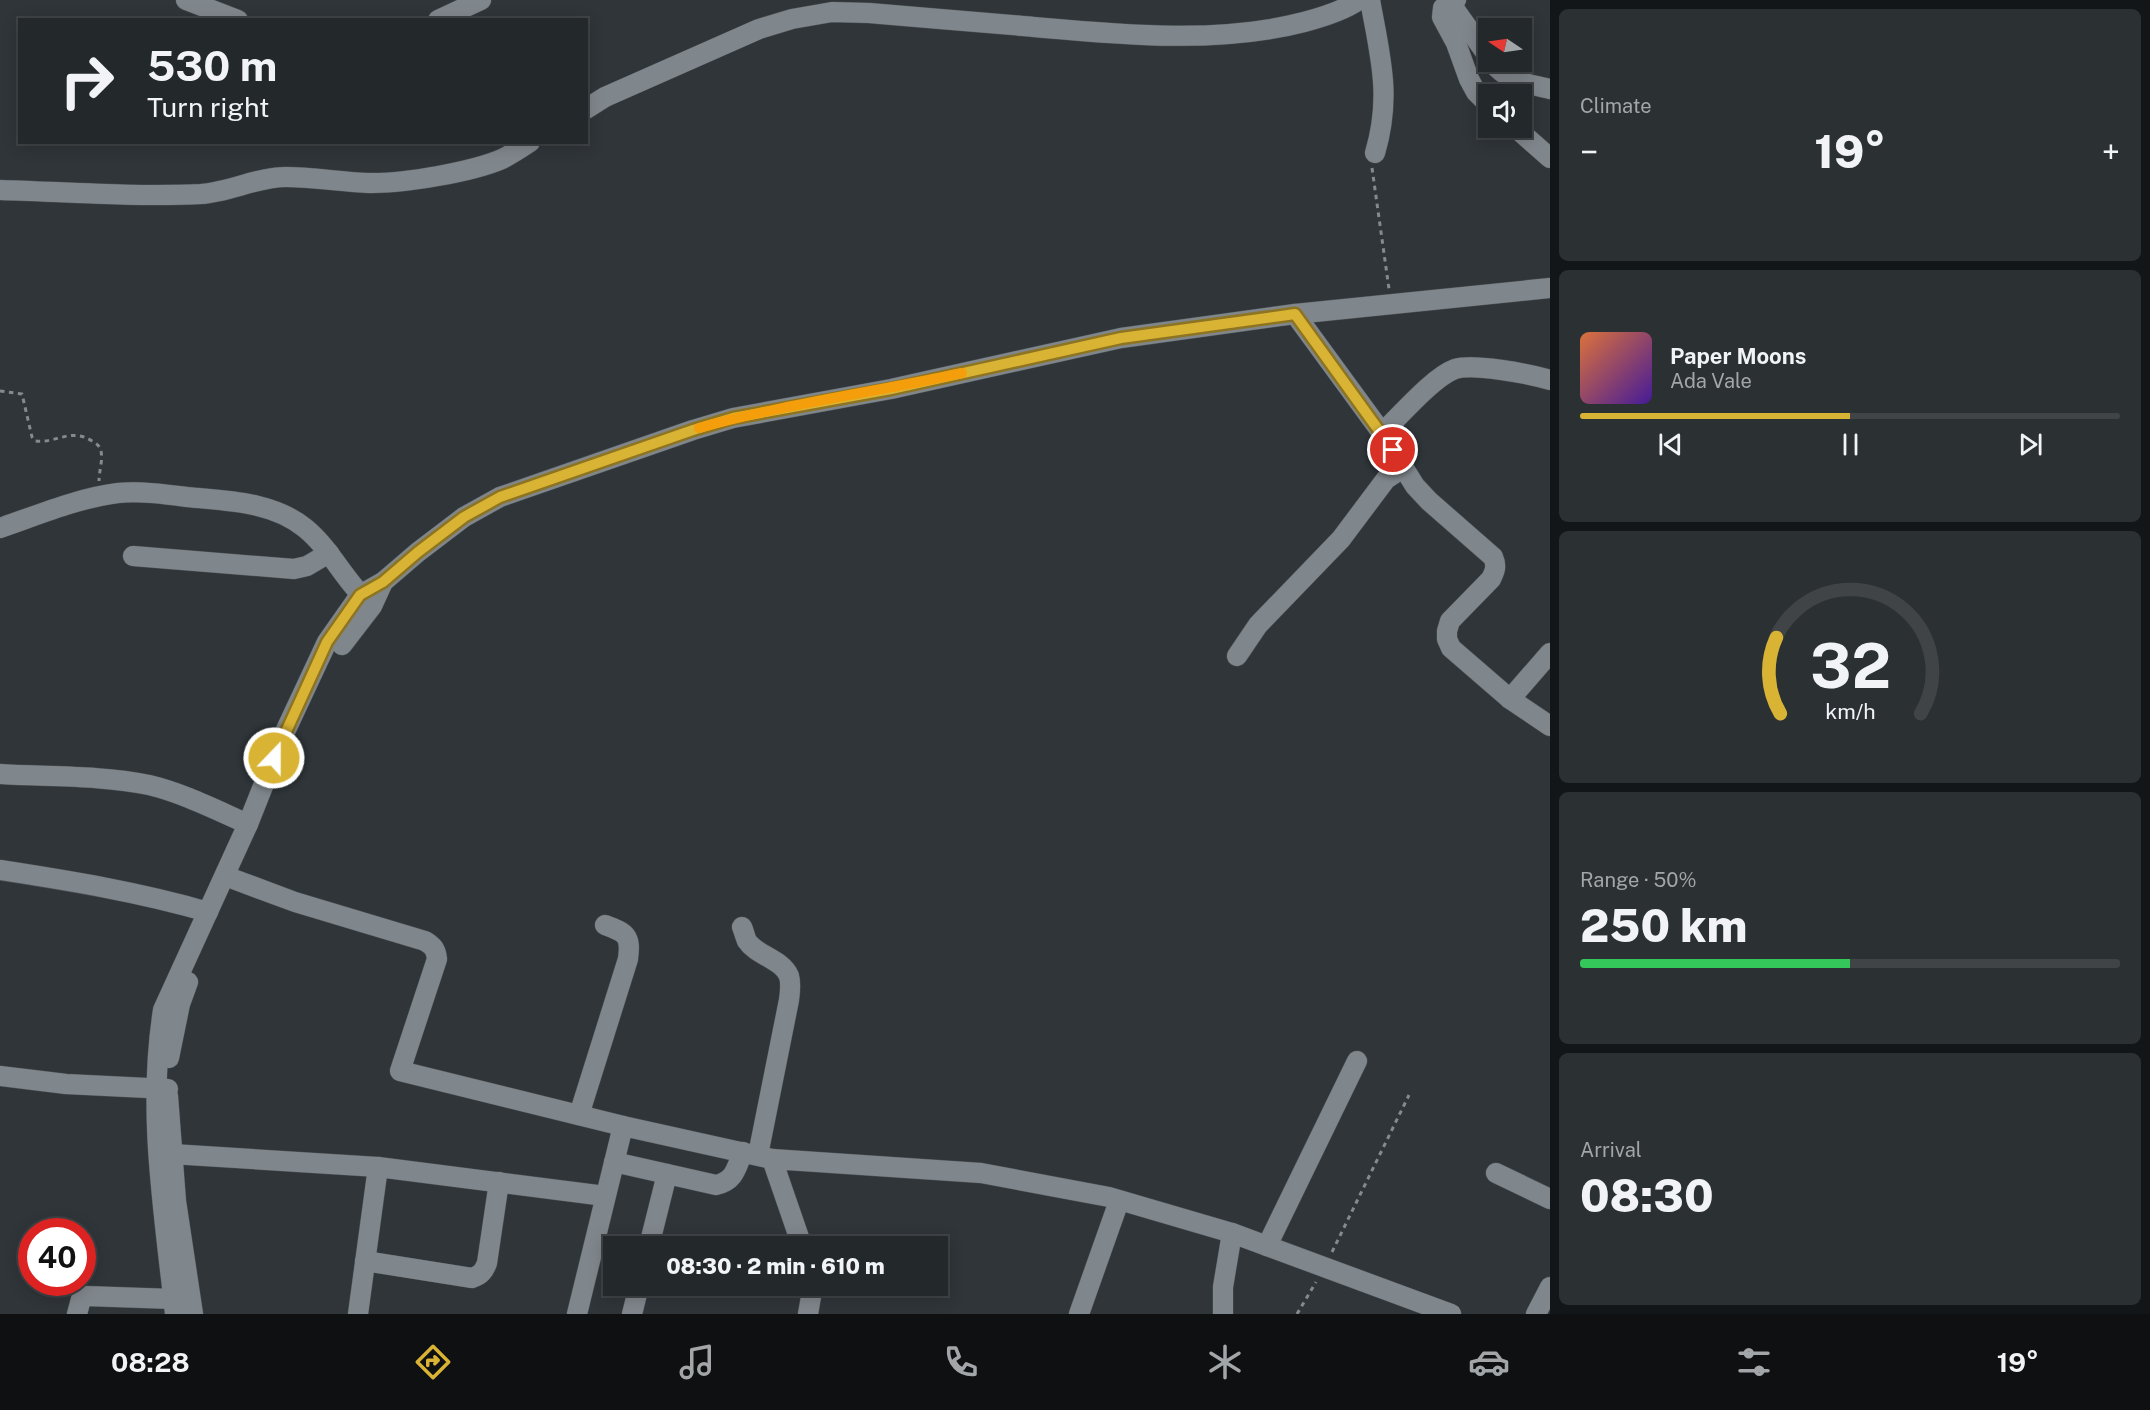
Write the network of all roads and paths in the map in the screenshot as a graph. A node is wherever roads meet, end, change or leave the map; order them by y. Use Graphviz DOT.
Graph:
graph roads {
  1 [pos="186,0"];
  2 [pos="481,0"];
  3 [pos="1359,0"];
  4 [pos="1370,0"];
  5 [pos="1452,1"];
  6 [pos="233,18"];
  7 [pos="442,18"];
  8 [pos="1478,41"];
  9 [pos="1501,72"];
  10 [pos="1550,89"];
  11 [pos="1478,94"];
  12 [pos="588,108"];
  13 [pos="1527,138"];
  14 [pos="527,144"];
  15 [pos="1375,153"];
  16 [pos="1550,158"];
  17 [pos="0,190"];
  18 [pos="1550,288"];
  19 [pos="1391,303"];
  20 [pos="1295,314"];
  21 [pos="1550,380"];
  22 [pos="0,391"];
  23 [pos="1382,433"];
  24 [pos="1403,468"];
  25 [pos="103,496"];
  26 [pos="0,528"];
  27 [pos="329,553"];
  28 [pos="133,556"];
  29 [pos="366,601"];
  30 [pos="1550,653"];
  31 [pos="1237,656"];
  32 [pos="1510,699"];
  33 [pos="1550,726"];
  34 [pos="0,774"];
  35 [pos="248,824"];
  36 [pos="0,870"];
  37 [pos="232,878"];
  38 [pos="208,912"];
  39 [pos="605,925"];
  40 [pos="742,927"];
  41 [pos="1357,1061"];
  42 [pos="0,1076"];
  43 [pos="162,1089"];
  44 [pos="1409,1095"];
  45 [pos="579,1115"];
  46 [pos="623,1126"];
  47 [pos="172,1154"];
  48 [pos="758,1155"];
  49 [pos="614,1162"];
  50 [pos="378,1167"];
  51 [pos="1496,1173"];
  52 [pos="668,1174"];
  53 [pos="499,1182"];
  54 [pos="605,1196"];
  55 [pos="1550,1199"];
  56 [pos="1119,1201"];
  57 [pos="1232,1233"];
  58 [pos="652,1236"];
  59 [pos="797,1236"];
  60 [pos="1267,1246"];
  61 [pos="365,1261"];
  62 [pos="1324,1267"];
  63 [pos="1550,1287"];
  64 [pos="636,1296"];
  65 [pos="811,1296"];
  66 [pos="174,1307"];
  67 [pos="1420,1309"];
  68 [pos="77,1314"];
  69 [pos="193,1314"];
  70 [pos="358,1314"];
  71 [pos="577,1314"];
  72 [pos="632,1314"];
  73 [pos="808,1314"];
  74 [pos="1080,1314"];
  75 [pos="1223,1314"];
  76 [pos="1298,1314"];
  77 [pos="1451,1314"];
  78 [pos="1536,1314"];
  1 -- 6 [label="street"];
  2 -- 7 [label="street"];
  3 -- 12 [label="street"];
  4 -- 15 [label="street"];
  5 -- 8 [label="street"];
  5 -- 11 [label="street"];
  9 -- 10 [label="street"];
  13 -- 16 [label="street"];
  14 -- 17 [label="street"];
  15 -- 19 [label="path"];
  18 -- 19 [label="street"];
  19 -- 20 [label="street"];
  20 -- 23 [label="street"];
  20 -- 29 [label="street"];
  21 -- 23 [label="street"];
  22 -- 25 [label="path"];
  23 -- 24 [label="street"];
  24 -- 31 [label="street"];
  24 -- 32 [label="street"];
  25 -- 26 [label="street"];
  25 -- 27 [label="street"];
  27 -- 28 [label="street"];
  27 -- 29 [label="street"];
  29 -- 35 [label="street"];
  29 -- 37 [label="street"];
  30 -- 32 [label="street"];
  32 -- 33 [label="street"];
  34 -- 35 [label="street"];
  35 -- 37 [label="street"];
  36 -- 38 [label="street"];
  37 -- 38 [label="street"];
  37 -- 43 [label="street"];
  37 -- 45 [label="street"];
  38 -- 43 [label="street"];
  39 -- 45 [label="street"];
  40 -- 48 [label="street"];
  41 -- 60 [label="street"];
  42 -- 43 [label="street"];
  43 -- 47 [label="street"];
  43 -- 66 [label="street"];
  44 -- 62 [label="path"];
  45 -- 46 [label="street"];
  46 -- 48 [label="street"];
  46 -- 49 [label="street"];
  47 -- 50 [label="street"];
  47 -- 69 [label="street"];
  48 -- 52 [label="street"];
  48 -- 56 [label="street"];
  48 -- 59 [label="street"];
  49 -- 52 [label="street"];
  49 -- 54 [label="street"];
  50 -- 53 [label="street"];
  50 -- 61 [label="street"];
  51 -- 55 [label="street"];
  52 -- 58 [label="street"];
  53 -- 54 [label="street"];
  53 -- 61 [label="street"];
  54 -- 71 [label="street"];
  56 -- 57 [label="street"];
  56 -- 74 [label="street"];
  57 -- 60 [label="street"];
  57 -- 75 [label="street"];
  60 -- 62 [label="street"];
  61 -- 70 [label="street"];
  62 -- 67 [label="street"];
  62 -- 76 [label="path"];
  63 -- 78 [label="street"];
  64 -- 72 [label="street"];
  65 -- 73 [label="street"];
  66 -- 68 [label="street"];
  67 -- 77 [label="street"];
}
